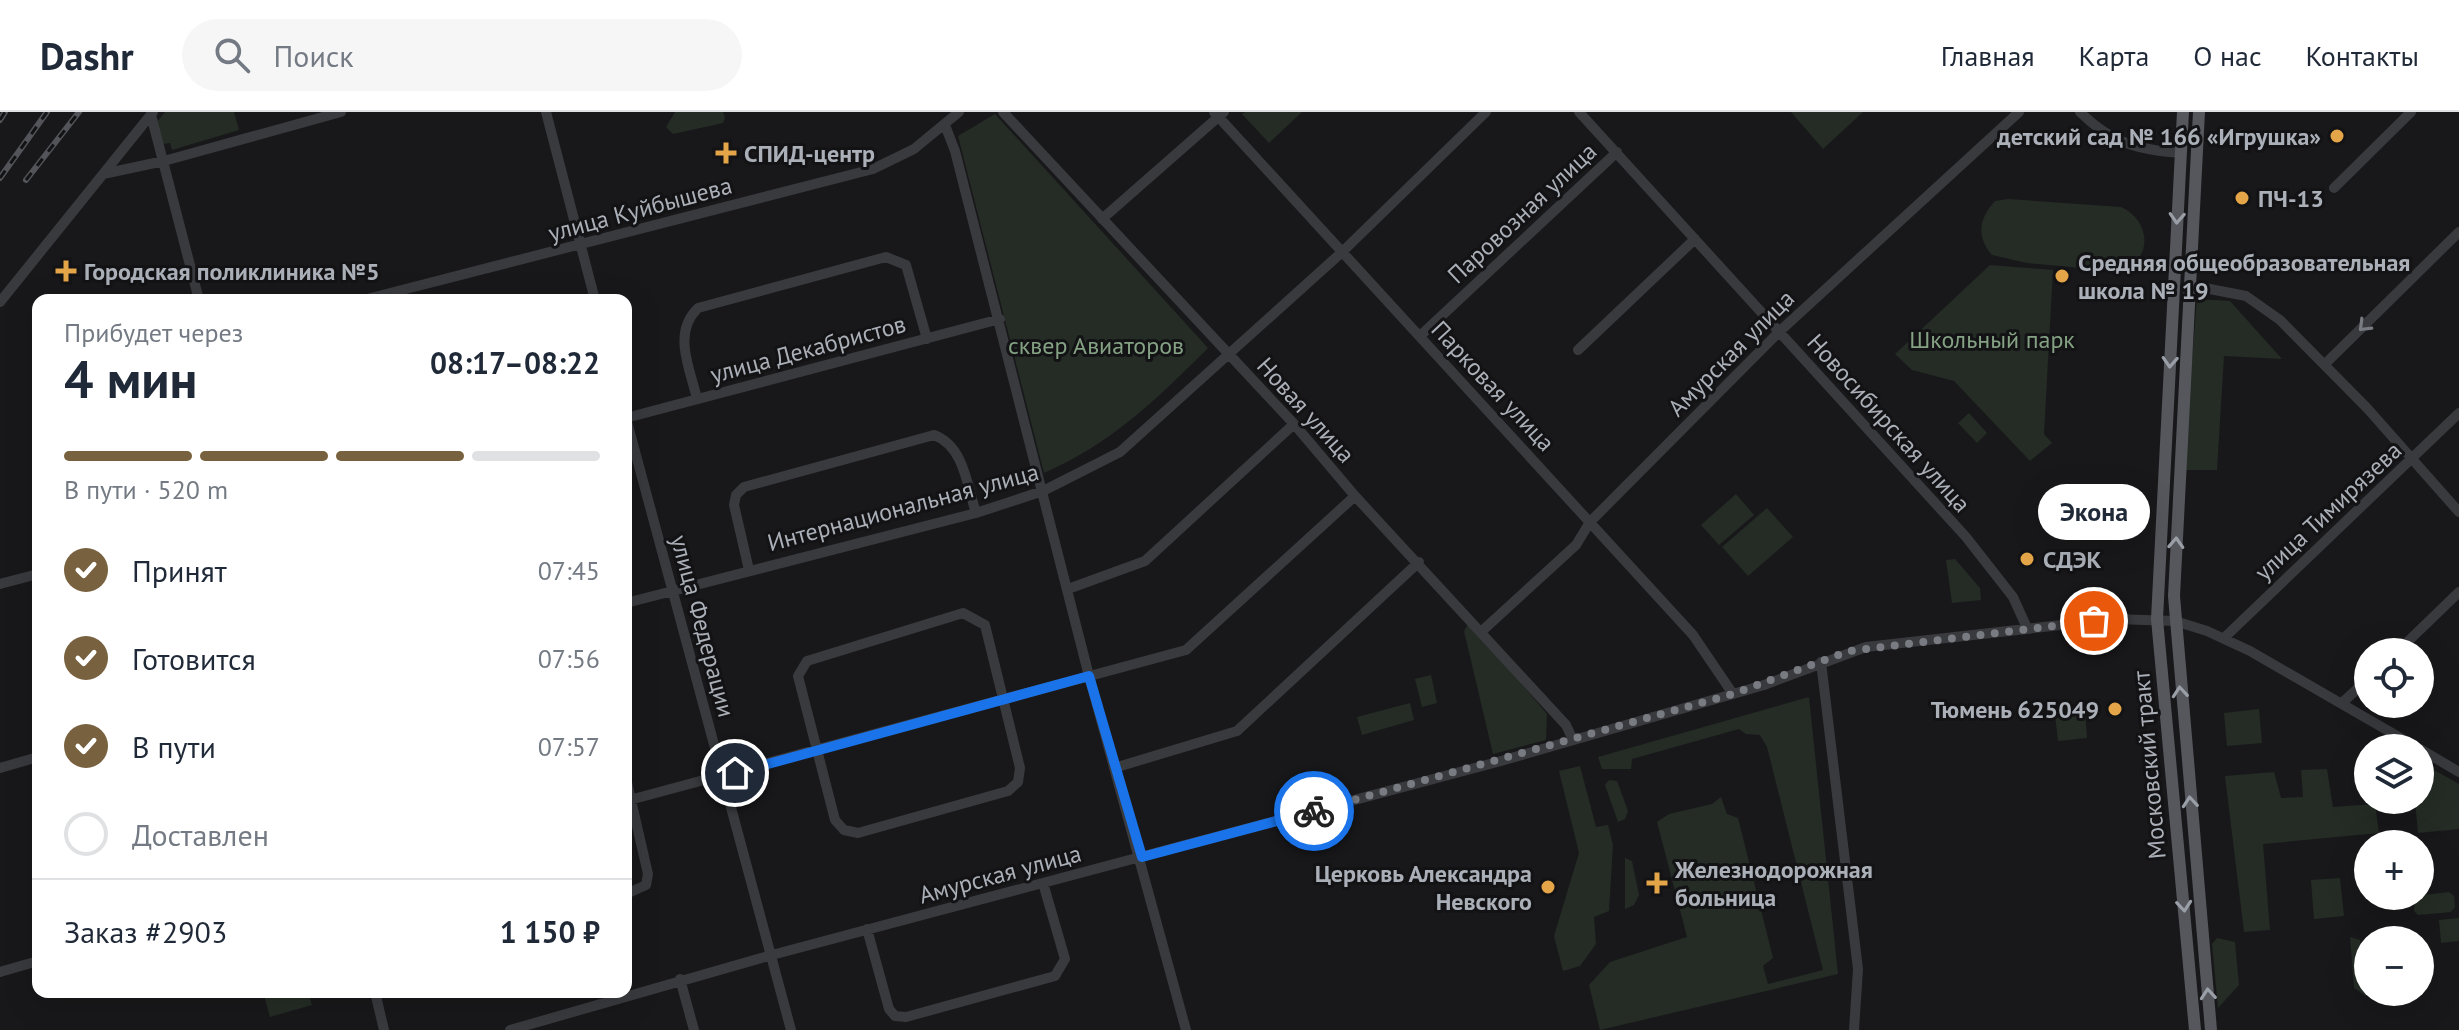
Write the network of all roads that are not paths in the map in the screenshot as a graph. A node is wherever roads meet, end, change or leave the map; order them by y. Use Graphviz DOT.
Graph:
graph roads {
  1 [pos="341,112"];
  2 [pos="546,112"];
  3 [pos="959,112"];
  4 [pos="1003,112"];
  5 [pos="1486,112"];
  6 [pos="1579,112"];
  7 [pos="2019,112"];
  8 [pos="2080,112"];
  9 [pos="2183,112"];
  10 [pos="2199,112"];
  11 [pos="2411,112"];
  12 [pos="152,113"];
  13 [pos="1219,114"];
  14 [pos="945,125"];
  15 [pos="1617,152"];
  16 [pos="2181,153"];
  17 [pos="164,161"];
  18 [pos="103,174"];
  19 [pos="2334,188"];
  20 [pos="1102,219"];
  21 [pos="2459,232"];
  22 [pos="1695,239"];
  23 [pos="580,246"];
  24 [pos="1341,253"];
  25 [pos="2189,285"];
  26 [pos="197,294"];
  27 [pos="387,294"];
  28 [pos="593,294"];
  29 [pos="0,302"];
  30 [pos="1000,319"];
  31 [pos="1780,331"];
  32 [pos="1420,336"];
  33 [pos="927,339"];
  34 [pos="1578,350"];
  35 [pos="1230,355"];
  36 [pos="2325,364"];
  37 [pos="697,399"];
  38 [pos="2459,413"];
  39 [pos="632,416"];
  40 [pos="1294,424"];
  41 [pos="632,440"];
  42 [pos="2412,461"];
  43 [pos="1043,491"];
  44 [pos="1355,496"];
  45 [pos="2459,512"];
  46 [pos="976,513"];
  47 [pos="1590,522"];
  48 [pos="1419,562"];
  49 [pos="749,570"];
  50 [pos="32,576"];
  51 [pos="0,584"];
  52 [pos="673,589"];
  53 [pos="1068,589"];
  54 [pos="2459,592"];
  55 [pos="632,601"];
  56 [pos="2157,619"];
  57 [pos="2175,621"];
  58 [pos="2027,628"];
  59 [pos="1482,631"];
  60 [pos="2224,638"];
  61 [pos="2411,638"];
  62 [pos="1821,662"];
  63 [pos="1089,676"];
  64 [pos="2354,692"];
  65 [pos="1733,694"];
  66 [pos="1005,699"];
  67 [pos="2342,703"];
  68 [pos="2395,734"];
  69 [pos="1573,740"];
  70 [pos="817,751"];
  71 [pos="2434,756"];
  72 [pos="32,759"];
  73 [pos="0,768"];
  74 [pos="1114,768"];
  75 [pos="2457,768"];
  76 [pos="722,777"];
  77 [pos="632,799"];
  78 [pos="632,812"];
  79 [pos="1142,857"];
  80 [pos="1043,883"];
  81 [pos="632,891"];
  82 [pos="867,929"];
  83 [pos="772,955"];
  84 [pos="32,963"];
  85 [pos="0,972"];
  86 [pos="680,979"];
  87 [pos="632,993"];
  88 [pos="376,998"];
  89 [pos="617,998"];
  90 [pos="384,1030"];
  91 [pos="510,1030"];
  92 [pos="694,1030"];
  93 [pos="791,1030"];
  94 [pos="1186,1030"];
  95 [pos="1854,1030"];
  96 [pos="2195,1030"];
  97 [pos="2211,1030"];
  1 -- 17 [label="street"];
  2 -- 23 [label="street"];
  3 -- 14 [label="street, улица Куйбышева"];
  4 -- 20 [label="street, Новая улица"];
  5 -- 24 [label="street, Интернациональная улица"];
  6 -- 15 [label="street, Новосибирская улица"];
  7 -- 31 [label="street, Амурская улица"];
  8 -- 16 [label="street"];
  9 -- 16 [label="main road, Московский тракт"];
  10 -- 25 [label="main road, Московский тракт"];
  11 -- 19 [label="street"];
  12 -- 17 [label="street"];
  12 -- 18 [label="street"];
  13 -- 20 [label="street"];
  13 -- 24 [label="street, Парковая улица"];
  14 -- 23 [label="street, улица Куйбышева"];
  14 -- 30 [label="street"];
  15 -- 22 [label="street, Новосибирская улица"];
  15 -- 32 [label="street, Паровозная улица"];
  16 -- 56 [label="main road, Московский тракт, one-way"];
  17 -- 18 [label="street"];
  17 -- 26 [label="street"];
  18 -- 29 [label="street"];
  20 -- 35 [label="street, Новая улица"];
  21 -- 36 [label="street, one-way"];
  22 -- 31 [label="street, Новосибирская улица"];
  22 -- 34 [label="street"];
  23 -- 27 [label="street, улица Куйбышева"];
  23 -- 28 [label="street"];
  24 -- 32 [label="street, Парковая улица"];
  24 -- 35 [label="street, Интернациональная улица"];
  25 -- 36 [label="street"];
  57 -- 25 [label="main road, Московский тракт, one-way"];
  30 -- 33 [label="street, улица Декабристов"];
  30 -- 43 [label="street"];
  31 -- 47 [label="street, Амурская улица"];
  31 -- 58 [label="street, Новосибирская улица"];
  32 -- 47 [label="street, Парковая улица"];
  33 -- 37 [label="street, улица Декабристов"];
  33 -- 37 [label="street"];
  35 -- 40 [label="street, Новая улица"];
  35 -- 43 [label="street, Интернациональная улица"];
  36 -- 42 [label="street"];
  37 -- 39 [label="street, улица Декабристов"];
  38 -- 42 [label="street, улица Тимирязева"];
  40 -- 44 [label="street, Новая улица"];
  40 -- 53 [label="street"];
  41 -- 52 [label="street, улица Федерации"];
  42 -- 45 [label="street"];
  42 -- 60 [label="street, улица Тимирязева"];
  43 -- 46 [label="street, Интернациональная улица"];
  43 -- 53 [label="street"];
  44 -- 48 [label="street, Новая улица"];
  44 -- 63 [label="street"];
  46 -- 49 [label="street, Интернациональная улица"];
  46 -- 49 [label="street"];
  47 -- 59 [label="street, Амурская улица"];
  47 -- 65 [label="street, Парковая улица"];
  48 -- 59 [label="street, Новая улица"];
  48 -- 74 [label="street"];
  49 -- 52 [label="street, Интернациональная улица"];
  50 -- 51 [label="street"];
  52 -- 55 [label="street, Интернациональная улица"];
  52 -- 76 [label="street, улица Федерации"];
  53 -- 63 [label="street"];
  54 -- 61 [label="street"];
  56 -- 57 [label="street, Амурская улица"];
  56 -- 58 [label="street, Амурская улица"];
  56 -- 96 [label="main road, Московский тракт, one-way"];
  57 -- 60 [label="street, Амурская улица"];
  97 -- 57 [label="main road, Московский тракт, one-way"];
  58 -- 62 [label="street, Амурская улица"];
  59 -- 69 [label="street, Новая улица"];
  60 -- 67 [label="street, Амурская улица"];
  62 -- 65 [label="street, Амурская улица"];
  62 -- 95 [label="street"];
  63 -- 66 [label="street"];
  63 -- 74 [label="street"];
  64 -- 67 [label="street"];
  65 -- 69 [label="street, Амурская улица"];
  66 -- 70 [label="street"];
  66 -- 70 [label="street"];
  66 -- 70 [label="street"];
  67 -- 68 [label="street, Амурская улица"];
  69 -- 79 [label="street, Амурская улица"];
  70 -- 76 [label="street"];
  71 -- 75 [label="street, Амурская улица"];
  72 -- 73 [label="street"];
  74 -- 79 [label="street"];
  76 -- 77 [label="street"];
  76 -- 83 [label="street, улица Федерации"];
  78 -- 81 [label="street"];
  79 -- 80 [label="street, Амурская улица"];
  79 -- 94 [label="street"];
  80 -- 82 [label="street, Амурская улица"];
  80 -- 82 [label="street"];
  82 -- 83 [label="street, Амурская улица"];
  83 -- 86 [label="street, Амурская улица"];
  83 -- 93 [label="street, улица Федерации"];
  84 -- 85 [label="street"];
  86 -- 87 [label="street, Амурская улица"];
  86 -- 92 [label="street"];
  88 -- 90 [label="street"];
  89 -- 91 [label="street, Амурская улица"];
}
